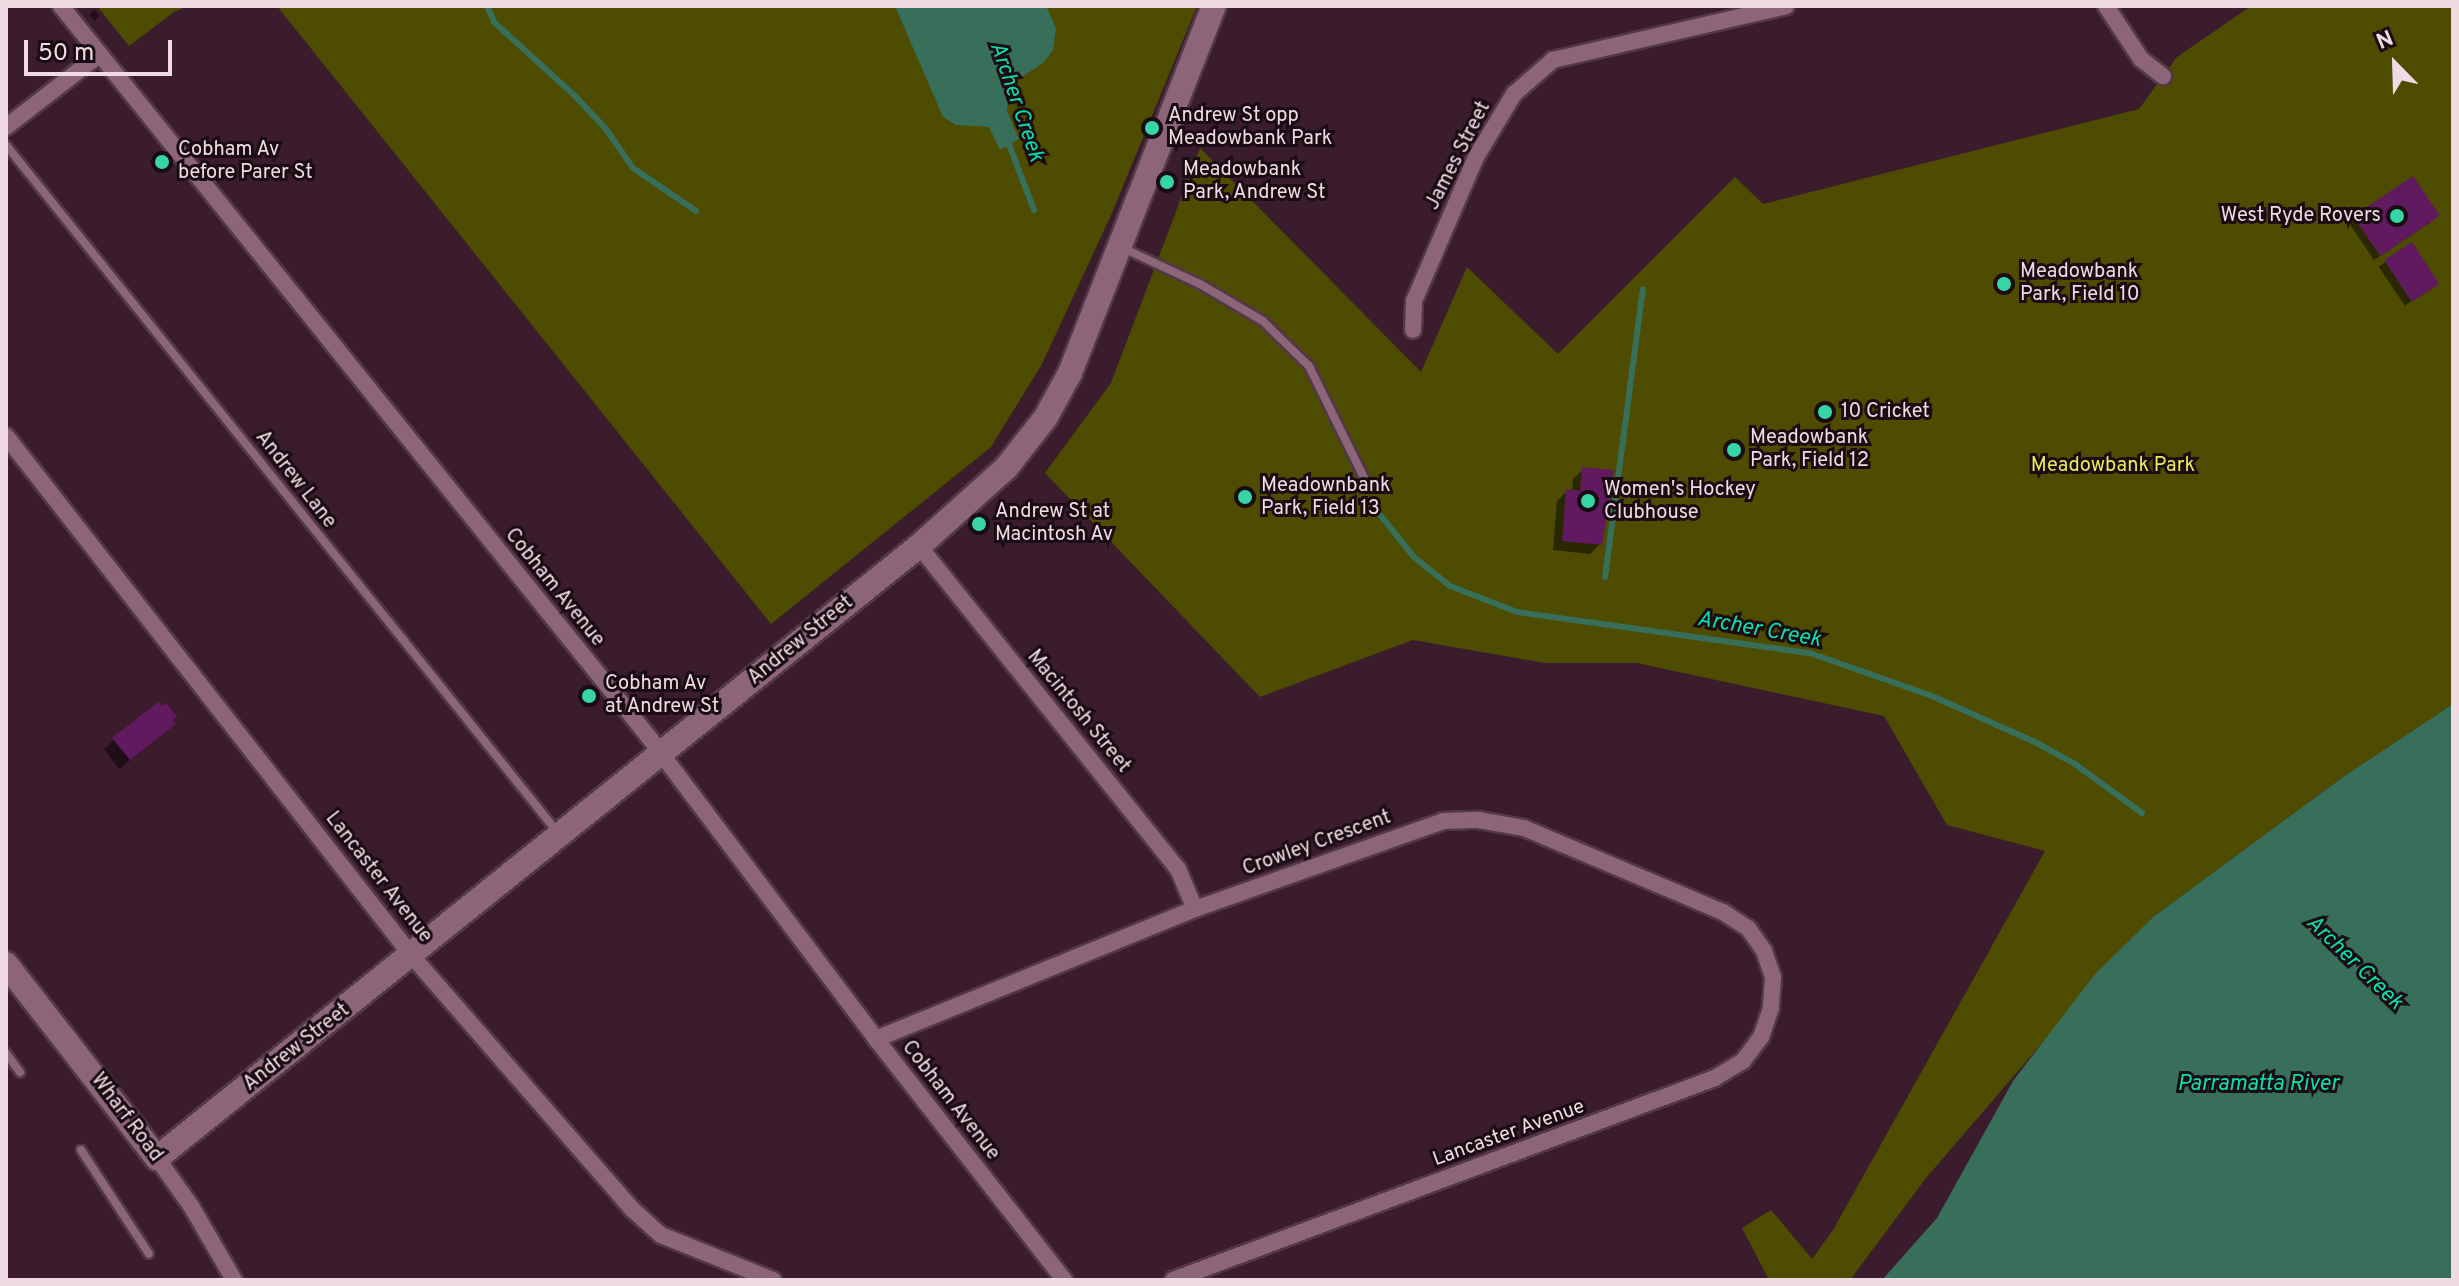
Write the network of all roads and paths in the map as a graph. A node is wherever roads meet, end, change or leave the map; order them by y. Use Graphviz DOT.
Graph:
graph roads {
  1 [pos="61,6"];
  2 [pos="1214,6"];
  3 [pos="1786,6"];
  4 [pos="2106,6"];
  5 [pos="100,54"];
  6 [pos="2163,76"];
  7 [pos="6,127"];
  8 [pos="6,145"];
  9 [pos="1122,248"];
  10 [pos="1413,330"];
  11 [pos="6,436"];
  12 [pos="1368,486"];
  13 [pos="919,546"];
  14 [pos="660,753"];
  15 [pos="560,835"];
  16 [pos="1195,909"];
  17 [pos="1764,951"];
  18 [pos="412,956"];
  19 [pos="6,964"];
  20 [pos="876,1039"];
  21 [pos="6,1053"];
  22 [pos="20,1072"];
  23 [pos="81,1150"];
  24 [pos="157,1158"];
  25 [pos="149,1254"];
  26 [pos="234,1280"];
  27 [pos="773,1280"];
  28 [pos="1064,1280"];
  29 [pos="1173,1280"];
  1 -- 5 [label="street, Cobham Avenue"];
  2 -- 9 [label="main road, Andrew Street"];
  3 -- 10 [label="street, James Street"];
  4 -- 6 [label="street"];
  5 -- 7 [label="street"];
  5 -- 14 [label="street, Cobham Avenue"];
  8 -- 15 [label="lane, Andrew Lane"];
  9 -- 12 [label="lane"];
  9 -- 13 [label="main road, Andrew Street"];
  11 -- 18 [label="street, Lancaster Avenue"];
  13 -- 14 [label="main road, Andrew Street"];
  13 -- 16 [label="street, Macintosh Street"];
  14 -- 15 [label="main road, Andrew Street"];
  14 -- 20 [label="street, Cobham Avenue"];
  15 -- 18 [label="main road, Andrew Street"];
  16 -- 17 [label="street, Crowley Crescent"];
  16 -- 20 [label="street, Crowley Crescent"];
  17 -- 29 [label="street, Lancaster Avenue"];
  18 -- 24 [label="main road, Andrew Street"];
  18 -- 27 [label="street, Lancaster Avenue"];
  19 -- 24 [label="main road, Wharf Road"];
  20 -- 28 [label="street, Cobham Avenue"];
  21 -- 22 [label="lane"];
  23 -- 25 [label="lane"];
  24 -- 26 [label="street, Wharf Road"];
}
